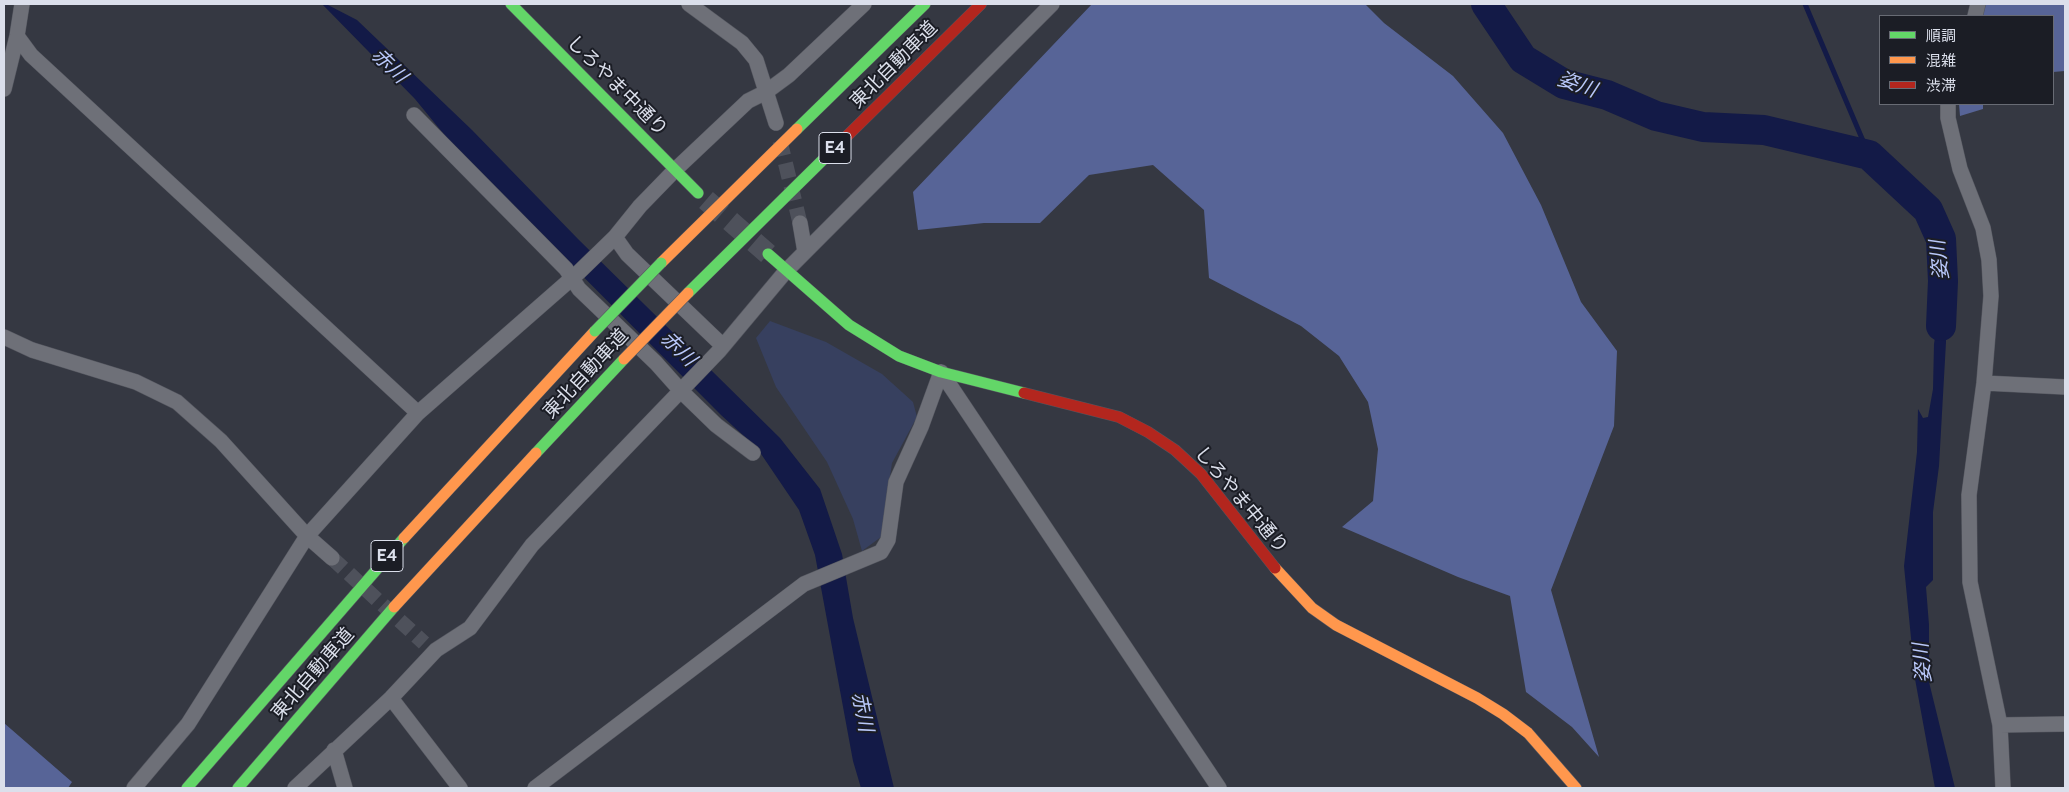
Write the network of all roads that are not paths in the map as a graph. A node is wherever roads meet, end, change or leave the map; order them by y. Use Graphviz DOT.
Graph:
graph roads {
  1 [pos="22,4"];
  2 [pos="511,4"];
  3 [pos="689,4"];
  4 [pos="864,4"];
  5 [pos="925,4"];
  6 [pos="981,4"];
  7 [pos="1052,4"];
  8 [pos="11,36"];
  9 [pos="4,89"];
  10 [pos="766,92"];
  11 [pos="1948,105"];
  12 [pos="414,115"];
  13 [pos="776,123"];
  14 [pos="676,169"];
  15 [pos="698,193"];
  16 [pos="800,223"];
  17 [pos="615,237"];
  18 [pos="805,252"];
  19 [pos="768,254"];
  20 [pos="786,271"];
  21 [pos="575,275"];
  22 [pos="4,338"];
  23 [pos="721,348"];
  24 [pos="941,372"];
  25 [pos="1984,384"];
  26 [pos="2065,387"];
  27 [pos="683,389"];
  28 [pos="418,413"];
  29 [pos="753,453"];
  30 [pos="307,536"];
  31 [pos="332,558"];
  32 [pos="391,698"];
  33 [pos="2065,724"];
  34 [pos="2000,726"];
  35 [pos="334,750"];
  36 [pos="134,788"];
  37 [pos="187,788"];
  38 [pos="238,788"];
  39 [pos="295,788"];
  40 [pos="345,788"];
  41 [pos="460,788"];
  42 [pos="535,788"];
  43 [pos="1219,788"];
  44 [pos="1576,788"];
  45 [pos="2003,788"];
  1 -- 8 [label="street"];
  2 -- 14 [label="main road, しろやま中通り"];
  3 -- 10 [label="street"];
  4 -- 10 [label="street"];
  5 -- 37 [label="main road, 東北自動車道 / E4, bridge"];
  6 -- 38 [label="main road, 東北自動車道 / E4, bridge"];
  7 -- 18 [label="street"];
  8 -- 9 [label="street"];
  8 -- 28 [label="street"];
  10 -- 13 [label="street"];
  10 -- 14 [label="street"];
  11 -- 25 [label="street"];
  12 -- 21 [label="street"];
  14 -- 15 [label="main road, しろやま中通り"];
  14 -- 17 [label="street"];
  16 -- 18 [label="street"];
  17 -- 21 [label="street"];
  17 -- 23 [label="street"];
  18 -- 20 [label="street"];
  19 -- 20 [label="main road, しろやま中通り"];
  20 -- 23 [label="street"];
  20 -- 24 [label="main road, しろやま中通り"];
  21 -- 27 [label="street"];
  21 -- 28 [label="street"];
  22 -- 30 [label="street"];
  23 -- 27 [label="street"];
  24 -- 42 [label="street"];
  24 -- 43 [label="street"];
  24 -- 44 [label="main road, しろやま中通り"];
  25 -- 26 [label="street"];
  25 -- 34 [label="street"];
  27 -- 29 [label="street"];
  27 -- 32 [label="street"];
  28 -- 30 [label="street"];
  30 -- 31 [label="street"];
  30 -- 36 [label="street"];
  32 -- 35 [label="street"];
  32 -- 41 [label="street"];
  33 -- 34 [label="street"];
  34 -- 45 [label="street"];
  35 -- 39 [label="street"];
  35 -- 40 [label="street"];
}
